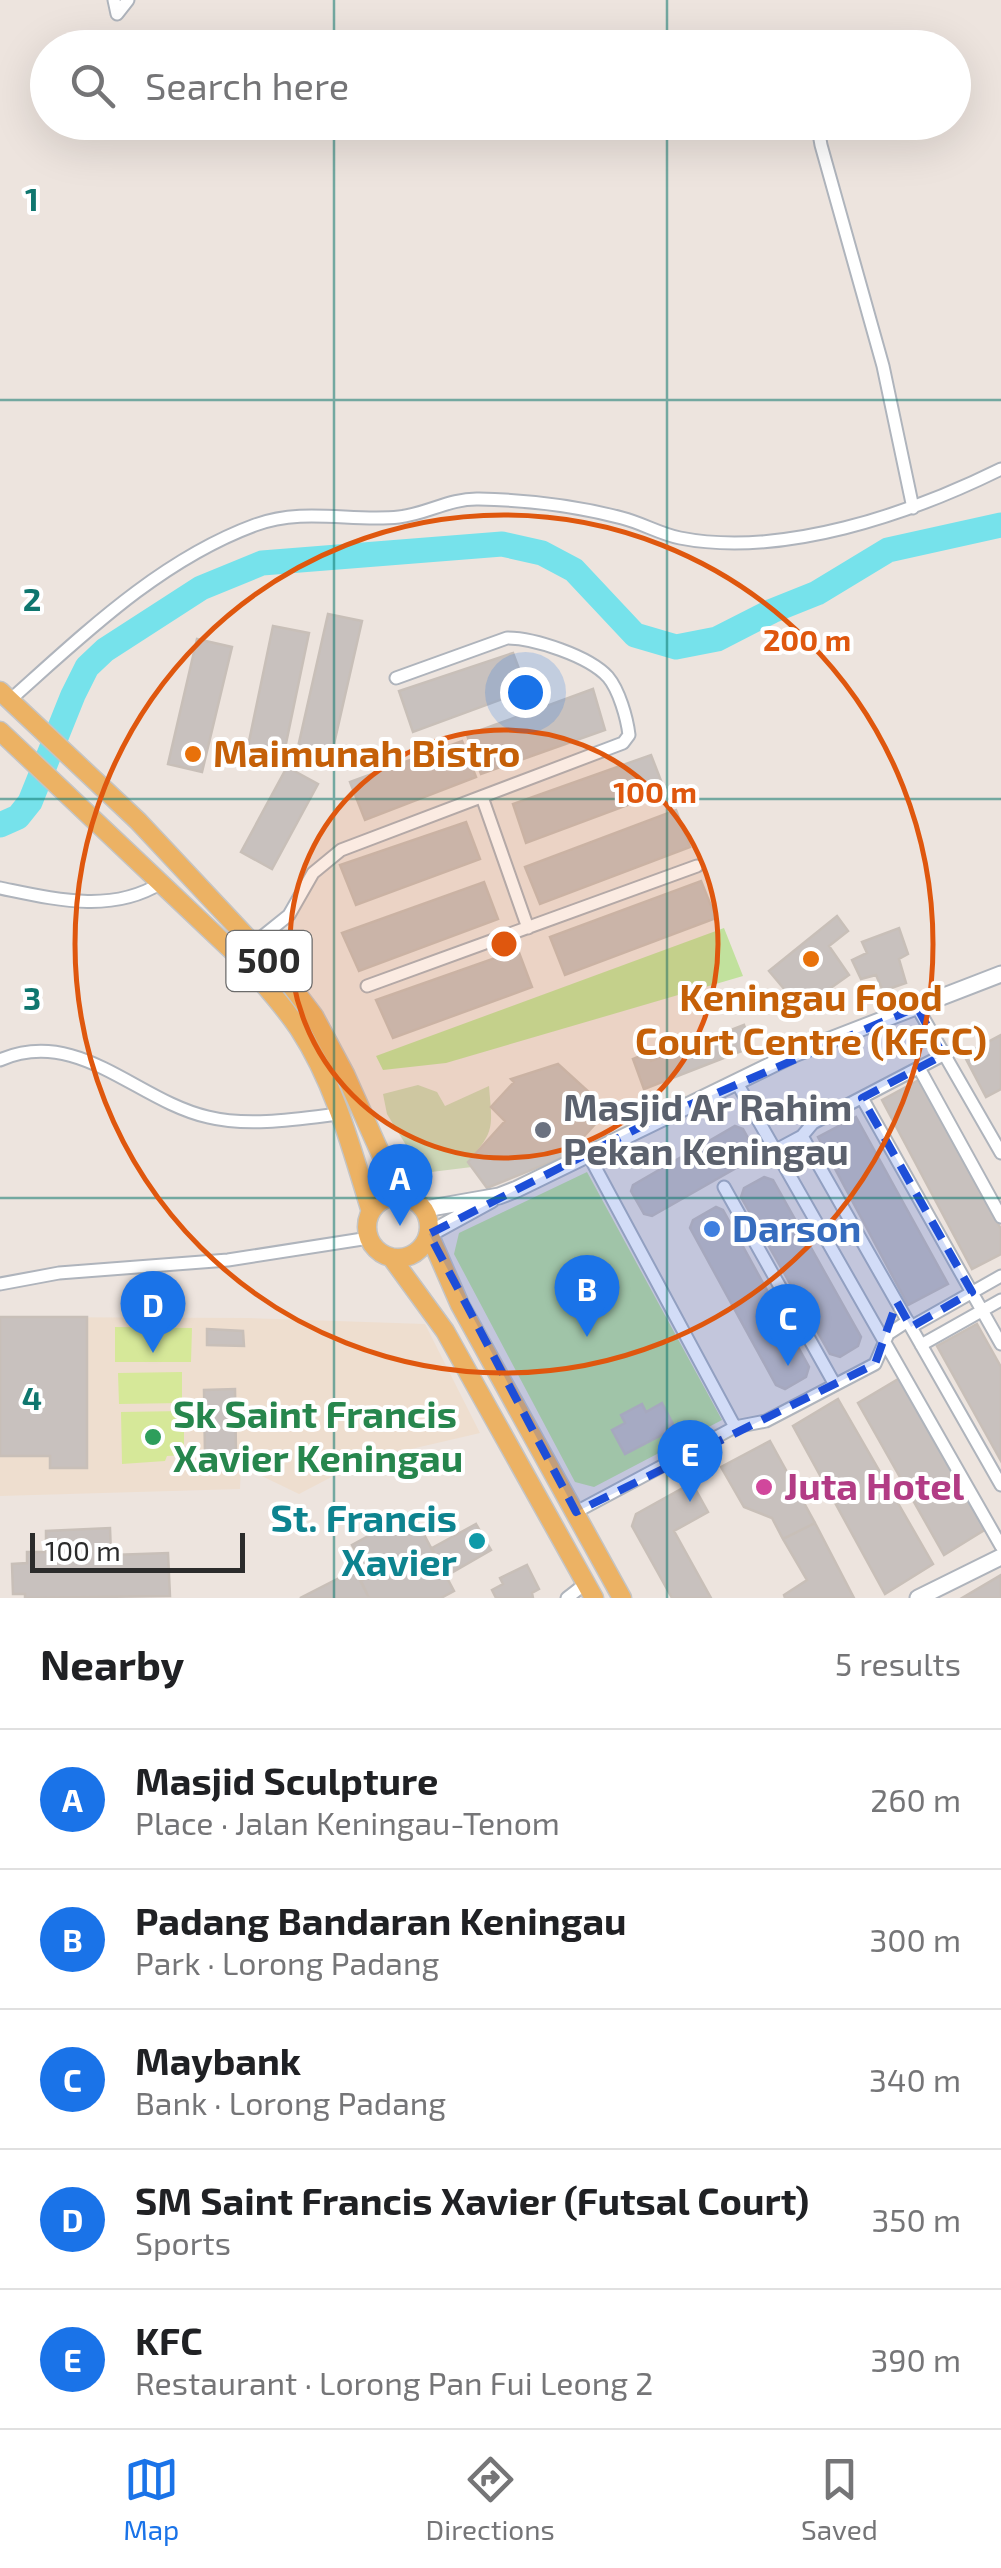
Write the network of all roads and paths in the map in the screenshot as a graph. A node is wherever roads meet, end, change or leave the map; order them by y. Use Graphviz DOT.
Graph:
graph roads {
  1 [pos="114,0"];
  2 [pos="128,0"];
  3 [pos="819,140"];
  4 [pos="1001,468"];
  5 [pos="913,508"];
  6 [pos="396,678"];
  7 [pos="5,696"];
  8 [pos="0,731"];
  9 [pos="482,797"];
  10 [pos="697,866"];
  11 [pos="161,883"];
  12 [pos="0,888"];
  13 [pos="528,928"];
  14 [pos="254,944"];
  15 [pos="1001,974"];
  16 [pos="367,986"];
  17 [pos="918,1006"];
  18 [pos="943,1056"];
  19 [pos="0,1060"];
  20 [pos="919,1068"];
  21 [pos="737,1084"];
  22 [pos="862,1098"];
  23 [pos="338,1114"];
  24 [pos="802,1136"];
  25 [pos="774,1151"];
  26 [pos="1001,1153"];
  27 [pos="588,1154"];
  28 [pos="724,1187"];
  29 [pos="399,1195"];
  30 [pos="499,1196"];
  31 [pos="424,1209"];
  32 [pos="370,1212"];
  33 [pos="1001,1217"];
  34 [pos="429,1234"];
  35 [pos="369,1238"];
  36 [pos="391,1257"];
  37 [pos="1001,1276"];
  38 [pos="0,1284"];
  39 [pos="972,1292"];
  40 [pos="1001,1300"];
  41 [pos="982,1311"];
  42 [pos="909,1324"];
  43 [pos="884,1344"];
  44 [pos="1001,1344"];
  45 [pos="921,1345"];
  46 [pos="834,1383"];
  47 [pos="734,1427"];
  48 [pos="1001,1485"];
  49 [pos="576,1512"];
  50 [pos="1001,1546"];
  51 [pos="1001,1557"];
  52 [pos="590,1591"];
  53 [pos="567,1598"];
  54 [pos="622,1598"];
  55 [pos="918,1598"];
  1 -- 2 [label="street"];
  3 -- 5 [label="street"];
  4 -- 5 [label="street"];
  5 -- 7 [label="street"];
  6 -- 9 [label="street"];
  7 -- 14 [label="main road, 500"];
  8 -- 11 [label="main road, 500"];
  9 -- 13 [label="street"];
  9 -- 14 [label="street"];
  10 -- 13 [label="street"];
  11 -- 12 [label="street"];
  11 -- 23 [label="main road, 500"];
  13 -- 16 [label="street"];
  14 -- 29 [label="main road, 500"];
  15 -- 17 [label="street"];
  17 -- 18 [label="street"];
  17 -- 21 [label="street"];
  18 -- 20 [label="street"];
  18 -- 26 [label="street"];
  19 -- 23 [label="street"];
  20 -- 22 [label="street"];
  20 -- 33 [label="street"];
  21 -- 25 [label="street"];
  21 -- 27 [label="street"];
  22 -- 24 [label="street"];
  22 -- 39 [label="street"];
  23 -- 32 [label="main road, 500"];
  24 -- 25 [label="street"];
  24 -- 42 [label="street"];
  25 -- 43 [label="street"];
  27 -- 30 [label="street"];
  27 -- 47 [label="street"];
  28 -- 46 [label="street"];
  29 -- 31 [label="main road"];
  29 -- 32 [label="main road"];
  30 -- 31 [label="street"];
  30 -- 34 [label="street"];
  31 -- 34 [label="main road"];
  32 -- 35 [label="main road, 500"];
  34 -- 36 [label="main road"];
  34 -- 49 [label="main road"];
  35 -- 36 [label="main road"];
  35 -- 38 [label="street"];
  36 -- 52 [label="main road"];
  37 -- 39 [label="street"];
  39 -- 41 [label="street"];
  39 -- 42 [label="street"];
  40 -- 41 [label="street"];
  41 -- 44 [label="street"];
  41 -- 45 [label="street"];
  42 -- 43 [label="street"];
  42 -- 45 [label="street"];
  43 -- 46 [label="street"];
  43 -- 50 [label="street"];
  45 -- 48 [label="street"];
  46 -- 47 [label="street"];
  47 -- 49 [label="street"];
  49 -- 54 [label="main road"];
  51 -- 55 [label="street"];
  52 -- 53 [label="street"];
}
